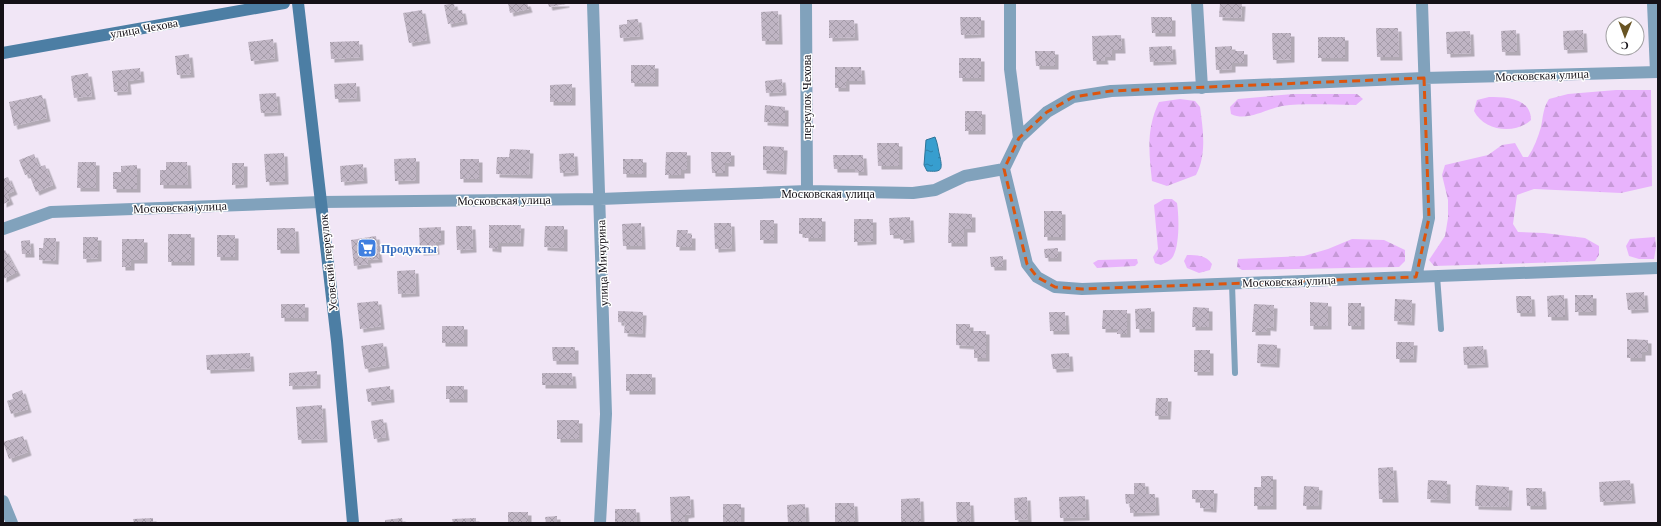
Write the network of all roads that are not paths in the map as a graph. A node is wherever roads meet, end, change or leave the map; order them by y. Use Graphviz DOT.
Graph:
graph roads {
  1 [pos="284,3"];
  2 [pos="298,3"];
  3 [pos="593,3"];
  4 [pos="806,3"];
  5 [pos="1010,3"];
  6 [pos="1197,3"];
  7 [pos="1422,3"];
  8 [pos="1652,3"];
  9 [pos="3,53"];
  10 [pos="1657,72"];
  11 [pos="1424,78"];
  12 [pos="1202,88"];
  13 [pos="1019,138"];
  14 [pos="1004,169"];
  15 [pos="807,192"];
  16 [pos="600,199"];
  17 [pos="321,202"];
  18 [pos="3,229"];
  19 [pos="1658,268"];
  20 [pos="1437,276"];
  21 [pos="1416,277"];
  22 [pos="1232,284"];
  23 [pos="1441,329"];
  24 [pos="1235,373"];
  25 [pos="3,501"];
  26 [pos="12,523"];
  27 [pos="353,523"];
  28 [pos="600,523"];
  1 -- 9 [label="street, улица Чехова"];
  2 -- 17 [label="street, Усовский переулок"];
  3 -- 16 [label="street, улица Мичурина"];
  4 -- 15 [label="street, переулок Чехова"];
  5 -- 13 [label="street"];
  6 -- 12 [label="street"];
  7 -- 11 [label="street"];
  8 -- 10 [label="street"];
  10 -- 11 [label="street, Московская улица"];
  11 -- 12 [label="street, Московская улица"];
  11 -- 21 [label="street"];
  12 -- 13 [label="street, Московская улица"];
  13 -- 14 [label="street, Московская улица"];
  14 -- 15 [label="street, Московская улица"];
  14 -- 22 [label="street, Московская улица"];
  15 -- 16 [label="street, Московская улица"];
  16 -- 17 [label="street, Московская улица"];
  16 -- 28 [label="street, улица Мичурина"];
  17 -- 18 [label="street, Московская улица"];
  17 -- 27 [label="street, Усовский переулок"];
  19 -- 20 [label="street, Московская улица"];
  20 -- 21 [label="street, Московская улица"];
  20 -- 23 [label="lane"];
  21 -- 22 [label="street, Московская улица"];
  22 -- 24 [label="lane"];
  25 -- 26 [label="street"];
}
